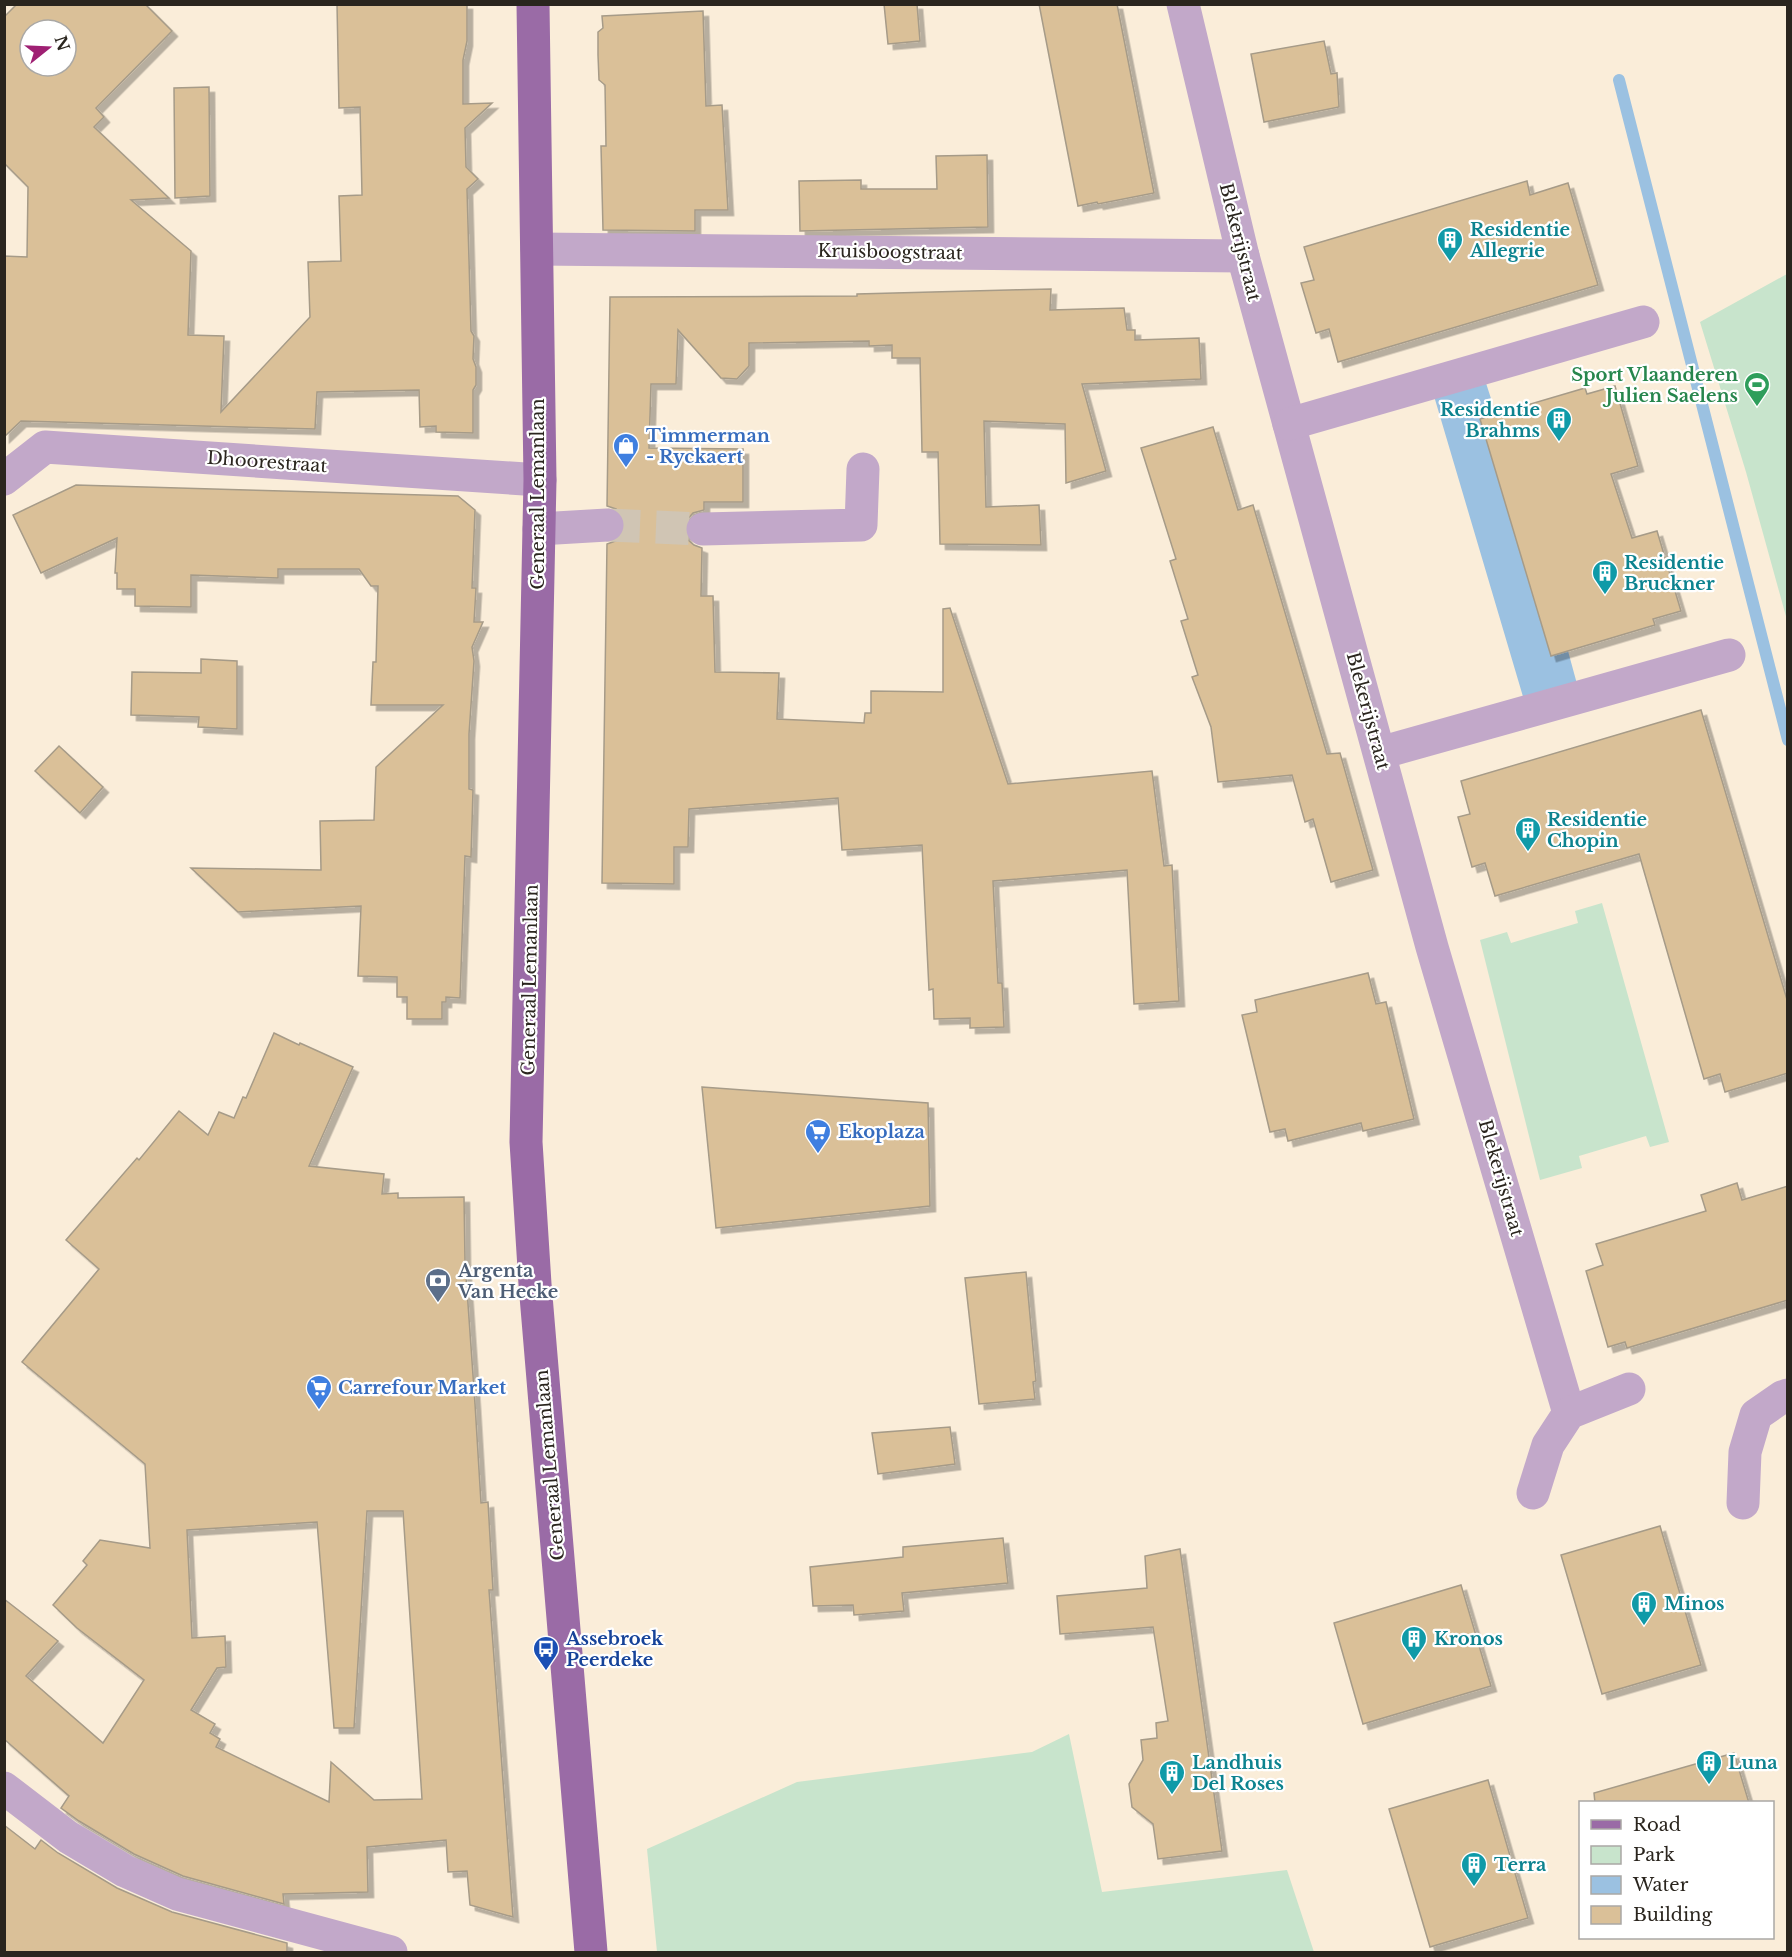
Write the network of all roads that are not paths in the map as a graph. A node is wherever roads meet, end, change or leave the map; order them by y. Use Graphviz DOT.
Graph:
graph roads {
  1 [pos="533,4"];
  2 [pos="1183,4"];
  3 [pos="537,249"];
  4 [pos="1243,256"];
  5 [pos="1643,322"];
  6 [pos="1289,424"];
  7 [pos="863,469"];
  8 [pos="4,479"];
  9 [pos="540,480"];
  10 [pos="607,525"];
  11 [pos="538,529"];
  12 [pos="703,529"];
  13 [pos="1729,656"];
  14 [pos="1380,753"];
  15 [pos="1629,1389"];
  16 [pos="1788,1395"];
  17 [pos="1569,1413"];
  18 [pos="1533,1493"];
  19 [pos="1743,1503"];
  20 [pos="4,1788"];
  21 [pos="391,1953"];
  22 [pos="591,1953"];
  1 -- 3 [label="main road, Generaal Lemanlaan"];
  2 -- 4 [label="street, Blekerijstraat"];
  3 -- 4 [label="street, Kruisboogstraat"];
  3 -- 9 [label="main road, Generaal Lemanlaan"];
  4 -- 6 [label="street, Blekerijstraat"];
  5 -- 6 [label="street"];
  6 -- 14 [label="street, Blekerijstraat"];
  7 -- 12 [label="street"];
  8 -- 9 [label="street, Dhoorestraat"];
  9 -- 11 [label="main road, Generaal Lemanlaan"];
  10 -- 11 [label="street"];
  11 -- 22 [label="main road, Generaal Lemanlaan"];
  13 -- 14 [label="street"];
  14 -- 17 [label="street, Blekerijstraat"];
  15 -- 17 [label="street"];
  16 -- 19 [label="street"];
  17 -- 18 [label="street"];
  20 -- 21 [label="street"];
}
